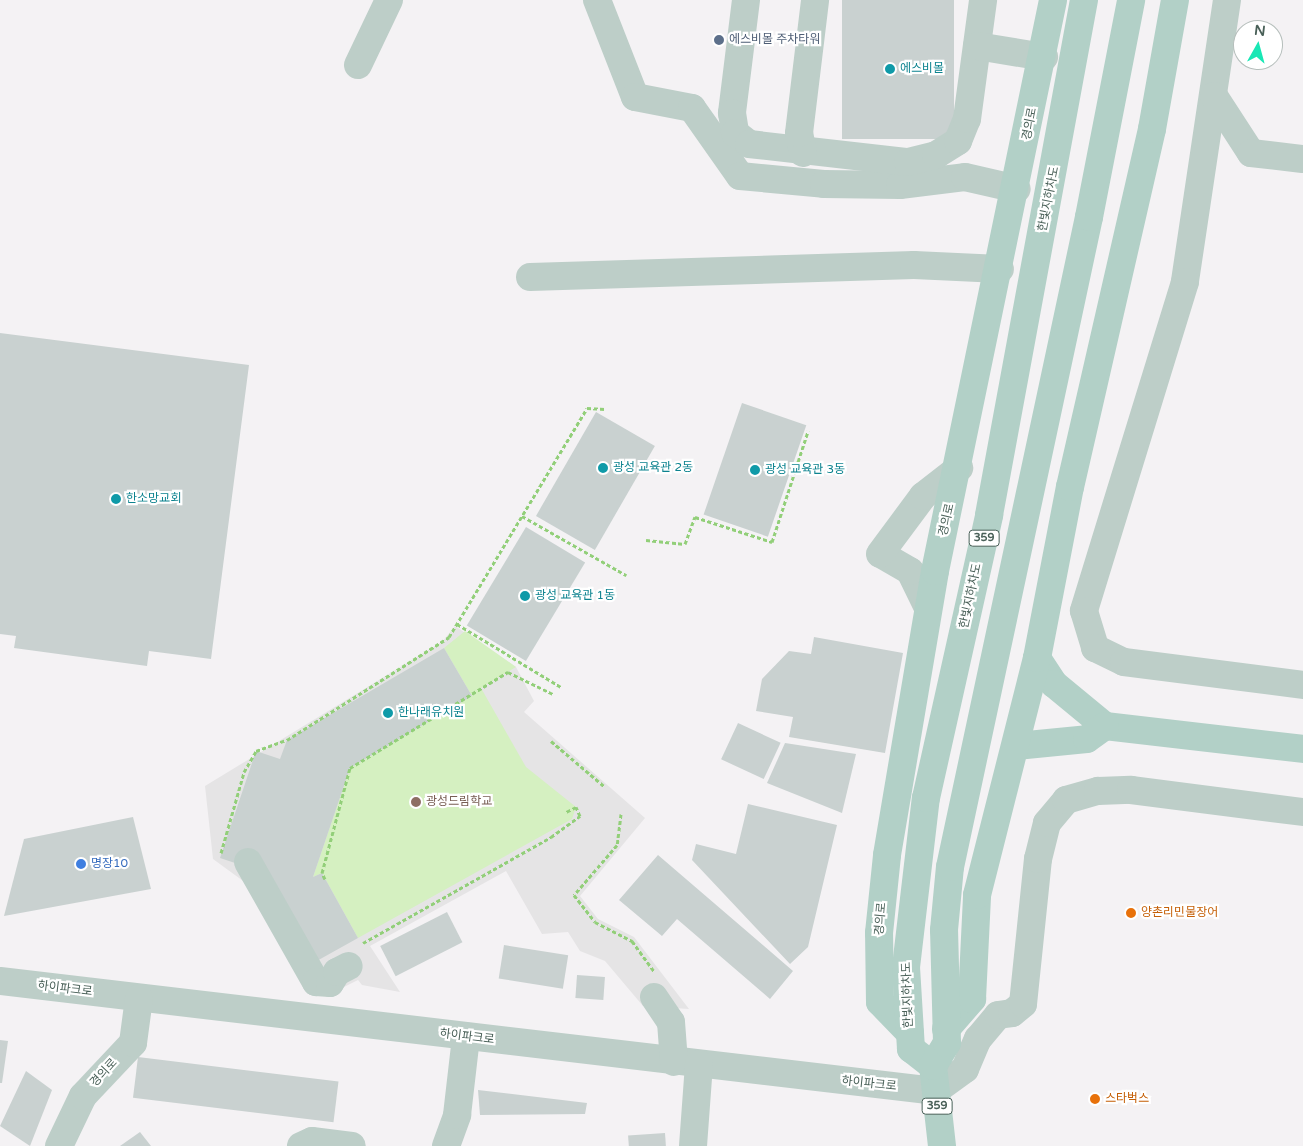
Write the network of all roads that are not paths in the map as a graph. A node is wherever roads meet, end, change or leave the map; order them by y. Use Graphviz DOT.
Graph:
graph roads {
  1 [pos="389,0"];
  2 [pos="597,0"];
  3 [pos="746,0"];
  4 [pos="815,0"];
  5 [pos="983,0"];
  6 [pos="1054,0"];
  7 [pos="1084,0"];
  8 [pos="1131,0"];
  9 [pos="1175,0"];
  10 [pos="1227,0"];
  11 [pos="977,46"];
  12 [pos="1044,57"];
  13 [pos="358,65"];
  14 [pos="1214,96"];
  15 [pos="803,153"];
  16 [pos="1303,159"];
  17 [pos="1017,189"];
  18 [pos="1000,269"];
  19 [pos="530,277"];
  20 [pos="959,468"];
  21 [pos="928,608"];
  22 [pos="1037,658"];
  23 [pos="1303,685"];
  24 [pos="1110,726"];
  25 [pos="1016,746"];
  26 [pos="1303,749"];
  27 [pos="1303,812"];
  28 [pos="248,862"];
  29 [pos="349,966"];
  30 [pos="0,981"];
  31 [pos="323,982"];
  32 [pos="657,988"];
  33 [pos="139,998"];
  34 [pos="318,1020"];
  35 [pos="946,1029"];
  36 [pos="910,1033"];
  37 [pos="466,1037"];
  38 [pos="687,1063"];
  39 [pos="934,1079"];
  40 [pos="59,1146"];
  41 [pos="300,1146"];
  42 [pos="352,1146"];
  43 [pos="446,1146"];
  44 [pos="693,1146"];
  45 [pos="942,1146"];
  1 -- 13 [label="street"];
  2 -- 17 [label="street"];
  3 -- 15 [label="street"];
  4 -- 15 [label="street"];
  5 -- 11 [label="street"];
  6 -- 12 [label="main road, 경의로"];
  7 -- 36 [label="main road, 한빛지하차도 / 359"];
  8 -- 35 [label="main road, 359"];
  9 -- 22 [label="main road"];
  10 -- 14 [label="street"];
  11 -- 12 [label="street"];
  11 -- 15 [label="street"];
  12 -- 17 [label="main road, 경의로"];
  14 -- 16 [label="street"];
  14 -- 23 [label="street"];
  17 -- 18 [label="main road, 경의로"];
  18 -- 19 [label="street"];
  18 -- 20 [label="main road, 경의로"];
  20 -- 21 [label="main road, 경의로"];
  20 -- 21 [label="street"];
  21 -- 36 [label="main road, 경의로"];
  22 -- 24 [label="main road"];
  22 -- 25 [label="main road"];
  24 -- 25 [label="main road"];
  24 -- 26 [label="main road"];
  25 -- 35 [label="main road"];
  27 -- 39 [label="street"];
  28 -- 31 [label="street"];
  29 -- 31 [label="street"];
  30 -- 33 [label="street, 하이파크로"];
  31 -- 34 [label="street"];
  32 -- 38 [label="street"];
  33 -- 34 [label="street, 하이파크로"];
  33 -- 40 [label="street, 경의로"];
  34 -- 37 [label="street, 하이파크로"];
  35 -- 39 [label="main road, 359"];
  36 -- 39 [label="main road, 한빛지하차도 / 359"];
  37 -- 38 [label="street, 하이파크로"];
  37 -- 43 [label="street"];
  38 -- 39 [label="street, 하이파크로"];
  38 -- 44 [label="street"];
  39 -- 45 [label="main road, 359"];
  41 -- 42 [label="street"];
}
